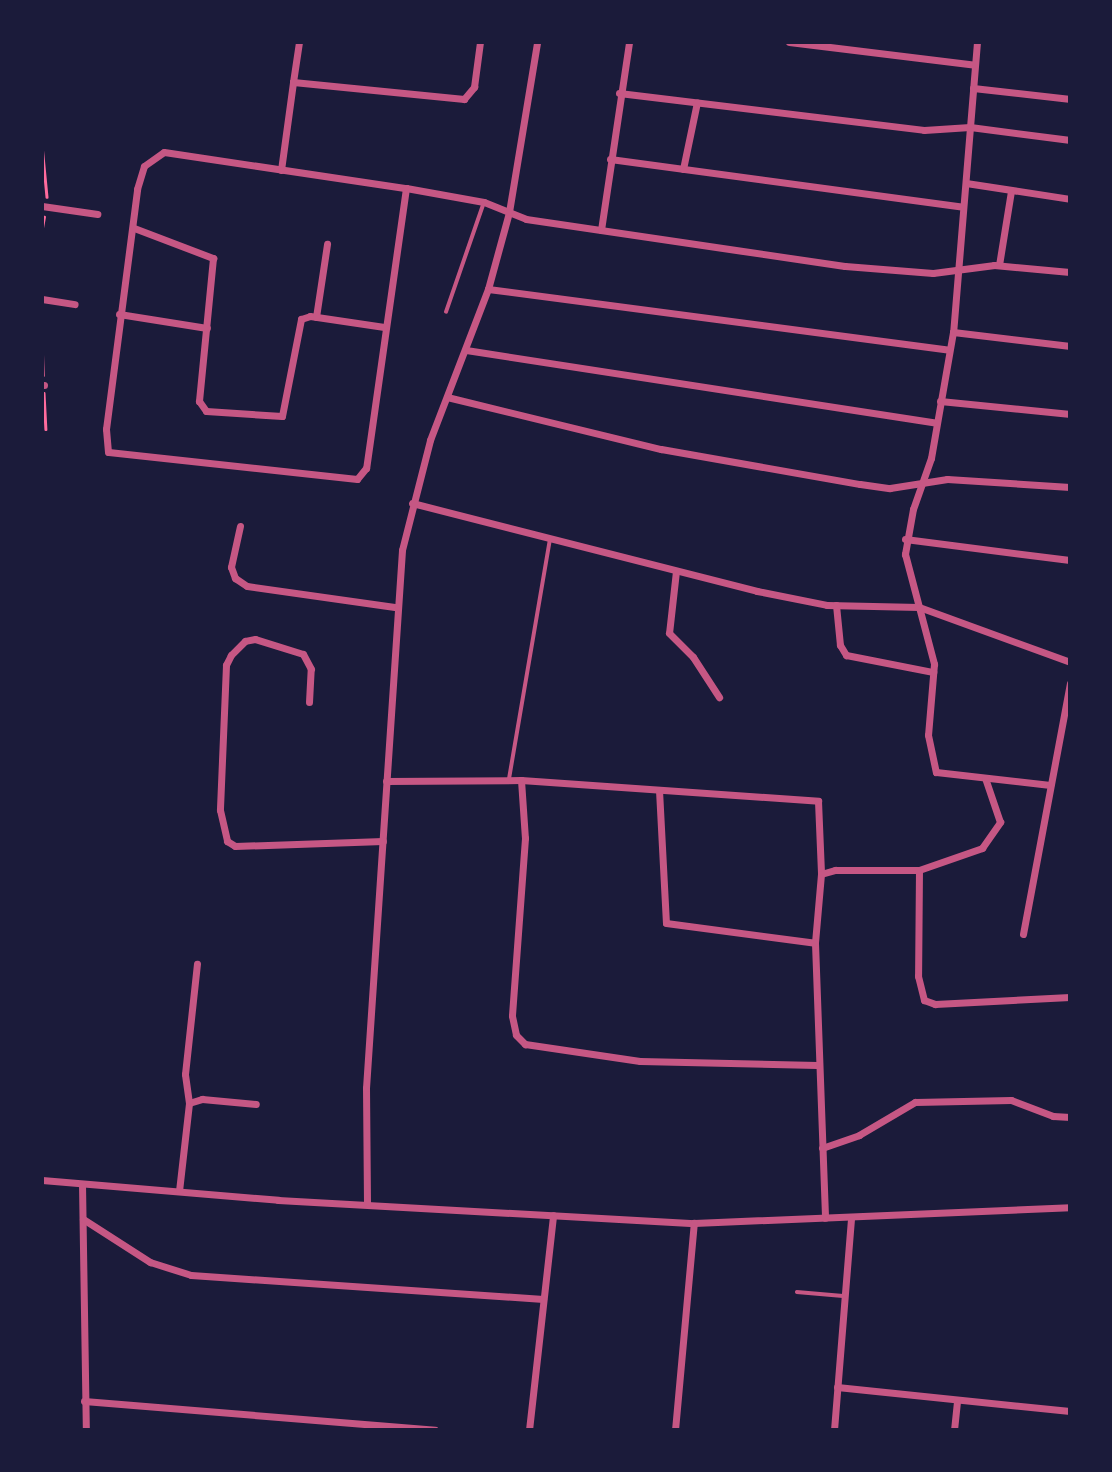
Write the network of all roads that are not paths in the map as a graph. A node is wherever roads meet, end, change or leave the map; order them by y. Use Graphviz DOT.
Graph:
graph roads {
  1 [pos="292,42"];
  2 [pos="299,42"];
  3 [pos="480,42"];
  4 [pos="537,42"];
  5 [pos="629,42"];
  6 [pos="789,42"];
  7 [pos="977,42"];
  8 [pos="975,65"];
  9 [pos="293,82"];
  10 [pos="973,88"];
  11 [pos="619,93"];
  12 [pos="1070,99"];
  13 [pos="697,102"];
  14 [pos="970,127"];
  15 [pos="1070,140"];
  16 [pos="610,159"];
  17 [pos="683,169"];
  18 [pos="281,170"];
  19 [pos="965,183"];
  20 [pos="406,188"];
  21 [pos="1011,191"];
  22 [pos="1070,199"];
  23 [pos="484,202"];
  24 [pos="44,206"];
  25 [pos="963,208"];
  26 [pos="509,212"];
  27 [pos="97,214"];
  28 [pos="134,228"];
  29 [pos="601,230"];
  30 [pos="327,244"];
  31 [pos="999,265"];
  32 [pos="960,270"];
  33 [pos="1070,272"];
  34 [pos="488,289"];
  35 [pos="42,299"];
  36 [pos="75,304"];
  37 [pos="446,312"];
  38 [pos="119,314"];
  39 [pos="316,317"];
  40 [pos="384,327"];
  41 [pos="207,328"];
  42 [pos="953,332"];
  43 [pos="1070,346"];
  44 [pos="466,350"];
  45 [pos="949,350"];
  46 [pos="447,397"];
  47 [pos="940,401"];
  48 [pos="1070,414"];
  49 [pos="936,423"];
  50 [pos="923,482"];
  51 [pos="1070,487"];
  52 [pos="412,503"];
  53 [pos="240,526"];
  54 [pos="551,536"];
  55 [pos="905,539"];
  56 [pos="1070,560"];
  57 [pos="676,571"];
  58 [pos="836,605"];
  59 [pos="395,607"];
  60 [pos="919,607"];
  61 [pos="1070,662"];
  62 [pos="933,672"];
  63 [pos="1070,683"];
  64 [pos="719,697"];
  65 [pos="309,702"];
  66 [pos="985,778"];
  67 [pos="386,780"];
  68 [pos="508,780"];
  69 [pos="521,780"];
  70 [pos="1050,785"];
  71 [pos="659,790"];
  72 [pos="383,841"];
  73 [pos="919,870"];
  74 [pos="821,874"];
  75 [pos="1023,934"];
  76 [pos="815,943"];
  77 [pos="197,964"];
  78 [pos="1070,997"];
  79 [pos="817,1065"];
  80 [pos="189,1103"];
  81 [pos="256,1104"];
  82 [pos="1070,1117"];
  83 [pos="822,1147"];
  84 [pos="42,1180"];
  85 [pos="82,1184"];
  86 [pos="179,1191"];
  87 [pos="367,1202"];
  88 [pos="1070,1207"];
  89 [pos="553,1215"];
  90 [pos="825,1218"];
  91 [pos="83,1219"];
  92 [pos="851,1219"];
  93 [pos="694,1223"];
  94 [pos="797,1292"];
  95 [pos="845,1297"];
  96 [pos="544,1299"];
  97 [pos="837,1387"];
  98 [pos="84,1401"];
  99 [pos="957,1401"];
  100 [pos="1070,1411"];
  101 [pos="86,1430"];
  102 [pos="435,1430"];
  103 [pos="529,1430"];
  104 [pos="675,1430"];
  105 [pos="834,1430"];
  106 [pos="954,1430"];
  1 -- 2 [label="street"];
  2 -- 9 [label="street"];
  3 -- 9 [label="street"];
  4 -- 26 [label="street"];
  5 -- 11 [label="street"];
  6 -- 8 [label="street"];
  7 -- 8 [label="street"];
  8 -- 10 [label="street"];
  9 -- 18 [label="street"];
  10 -- 12 [label="street"];
  10 -- 14 [label="street"];
  11 -- 13 [label="street"];
  11 -- 16 [label="street"];
  13 -- 14 [label="street"];
  13 -- 17 [label="street"];
  14 -- 15 [label="street"];
  14 -- 19 [label="street"];
  16 -- 17 [label="street"];
  16 -- 29 [label="street"];
  17 -- 25 [label="street"];
  18 -- 20 [label="street"];
  18 -- 28 [label="street"];
  19 -- 21 [label="street"];
  19 -- 25 [label="street"];
  20 -- 23 [label="street"];
  20 -- 40 [label="street"];
  21 -- 22 [label="street"];
  21 -- 31 [label="street"];
  23 -- 26 [label="street"];
  23 -- 37 [label="lane"];
  24 -- 27 [label="street"];
  25 -- 32 [label="street"];
  26 -- 29 [label="street"];
  26 -- 34 [label="street"];
  28 -- 38 [label="street"];
  28 -- 41 [label="street"];
  29 -- 32 [label="street"];
  30 -- 39 [label="street"];
  31 -- 32 [label="street"];
  31 -- 33 [label="street"];
  32 -- 42 [label="street"];
  34 -- 44 [label="street"];
  34 -- 45 [label="street"];
  35 -- 36 [label="street"];
  38 -- 40 [label="street"];
  38 -- 41 [label="street"];
  39 -- 40 [label="street"];
  39 -- 41 [label="street"];
  42 -- 43 [label="street"];
  42 -- 45 [label="street"];
  44 -- 46 [label="street"];
  44 -- 49 [label="street"];
  45 -- 47 [label="street"];
  46 -- 50 [label="street"];
  46 -- 52 [label="street"];
  47 -- 48 [label="street"];
  47 -- 49 [label="street"];
  49 -- 50 [label="street"];
  50 -- 51 [label="street"];
  50 -- 55 [label="street"];
  52 -- 54 [label="street"];
  52 -- 59 [label="street"];
  53 -- 59 [label="street"];
  54 -- 57 [label="street"];
  54 -- 68 [label="lane"];
  55 -- 56 [label="street"];
  55 -- 60 [label="street"];
  57 -- 58 [label="street"];
  57 -- 64 [label="street"];
  58 -- 60 [label="street"];
  58 -- 62 [label="street"];
  59 -- 67 [label="street"];
  60 -- 61 [label="street"];
  60 -- 62 [label="street"];
  62 -- 66 [label="street"];
  63 -- 70 [label="street"];
  65 -- 72 [label="street"];
  66 -- 70 [label="street"];
  66 -- 73 [label="street"];
  67 -- 68 [label="street"];
  67 -- 72 [label="street"];
  68 -- 69 [label="street"];
  69 -- 71 [label="street"];
  69 -- 79 [label="street"];
  70 -- 75 [label="street"];
  71 -- 74 [label="street"];
  71 -- 76 [label="street"];
  72 -- 87 [label="street"];
  73 -- 74 [label="street"];
  73 -- 78 [label="street"];
  74 -- 76 [label="street"];
  76 -- 79 [label="street"];
  77 -- 80 [label="street"];
  79 -- 83 [label="street"];
  80 -- 81 [label="street"];
  80 -- 86 [label="street"];
  82 -- 83 [label="street"];
  83 -- 90 [label="street"];
  84 -- 85 [label="street"];
  85 -- 86 [label="street"];
  85 -- 91 [label="street"];
  86 -- 87 [label="street"];
  87 -- 89 [label="street"];
  88 -- 92 [label="street"];
  89 -- 93 [label="street"];
  89 -- 96 [label="street"];
  90 -- 92 [label="street"];
  90 -- 93 [label="street"];
  91 -- 96 [label="street"];
  91 -- 98 [label="street"];
  92 -- 95 [label="street"];
  93 -- 104 [label="street"];
  94 -- 95 [label="lane"];
  95 -- 97 [label="street"];
  96 -- 103 [label="street"];
  97 -- 99 [label="street"];
  97 -- 105 [label="street"];
  98 -- 101 [label="street"];
  98 -- 102 [label="street"];
  99 -- 100 [label="street"];
  99 -- 106 [label="street"];
}
